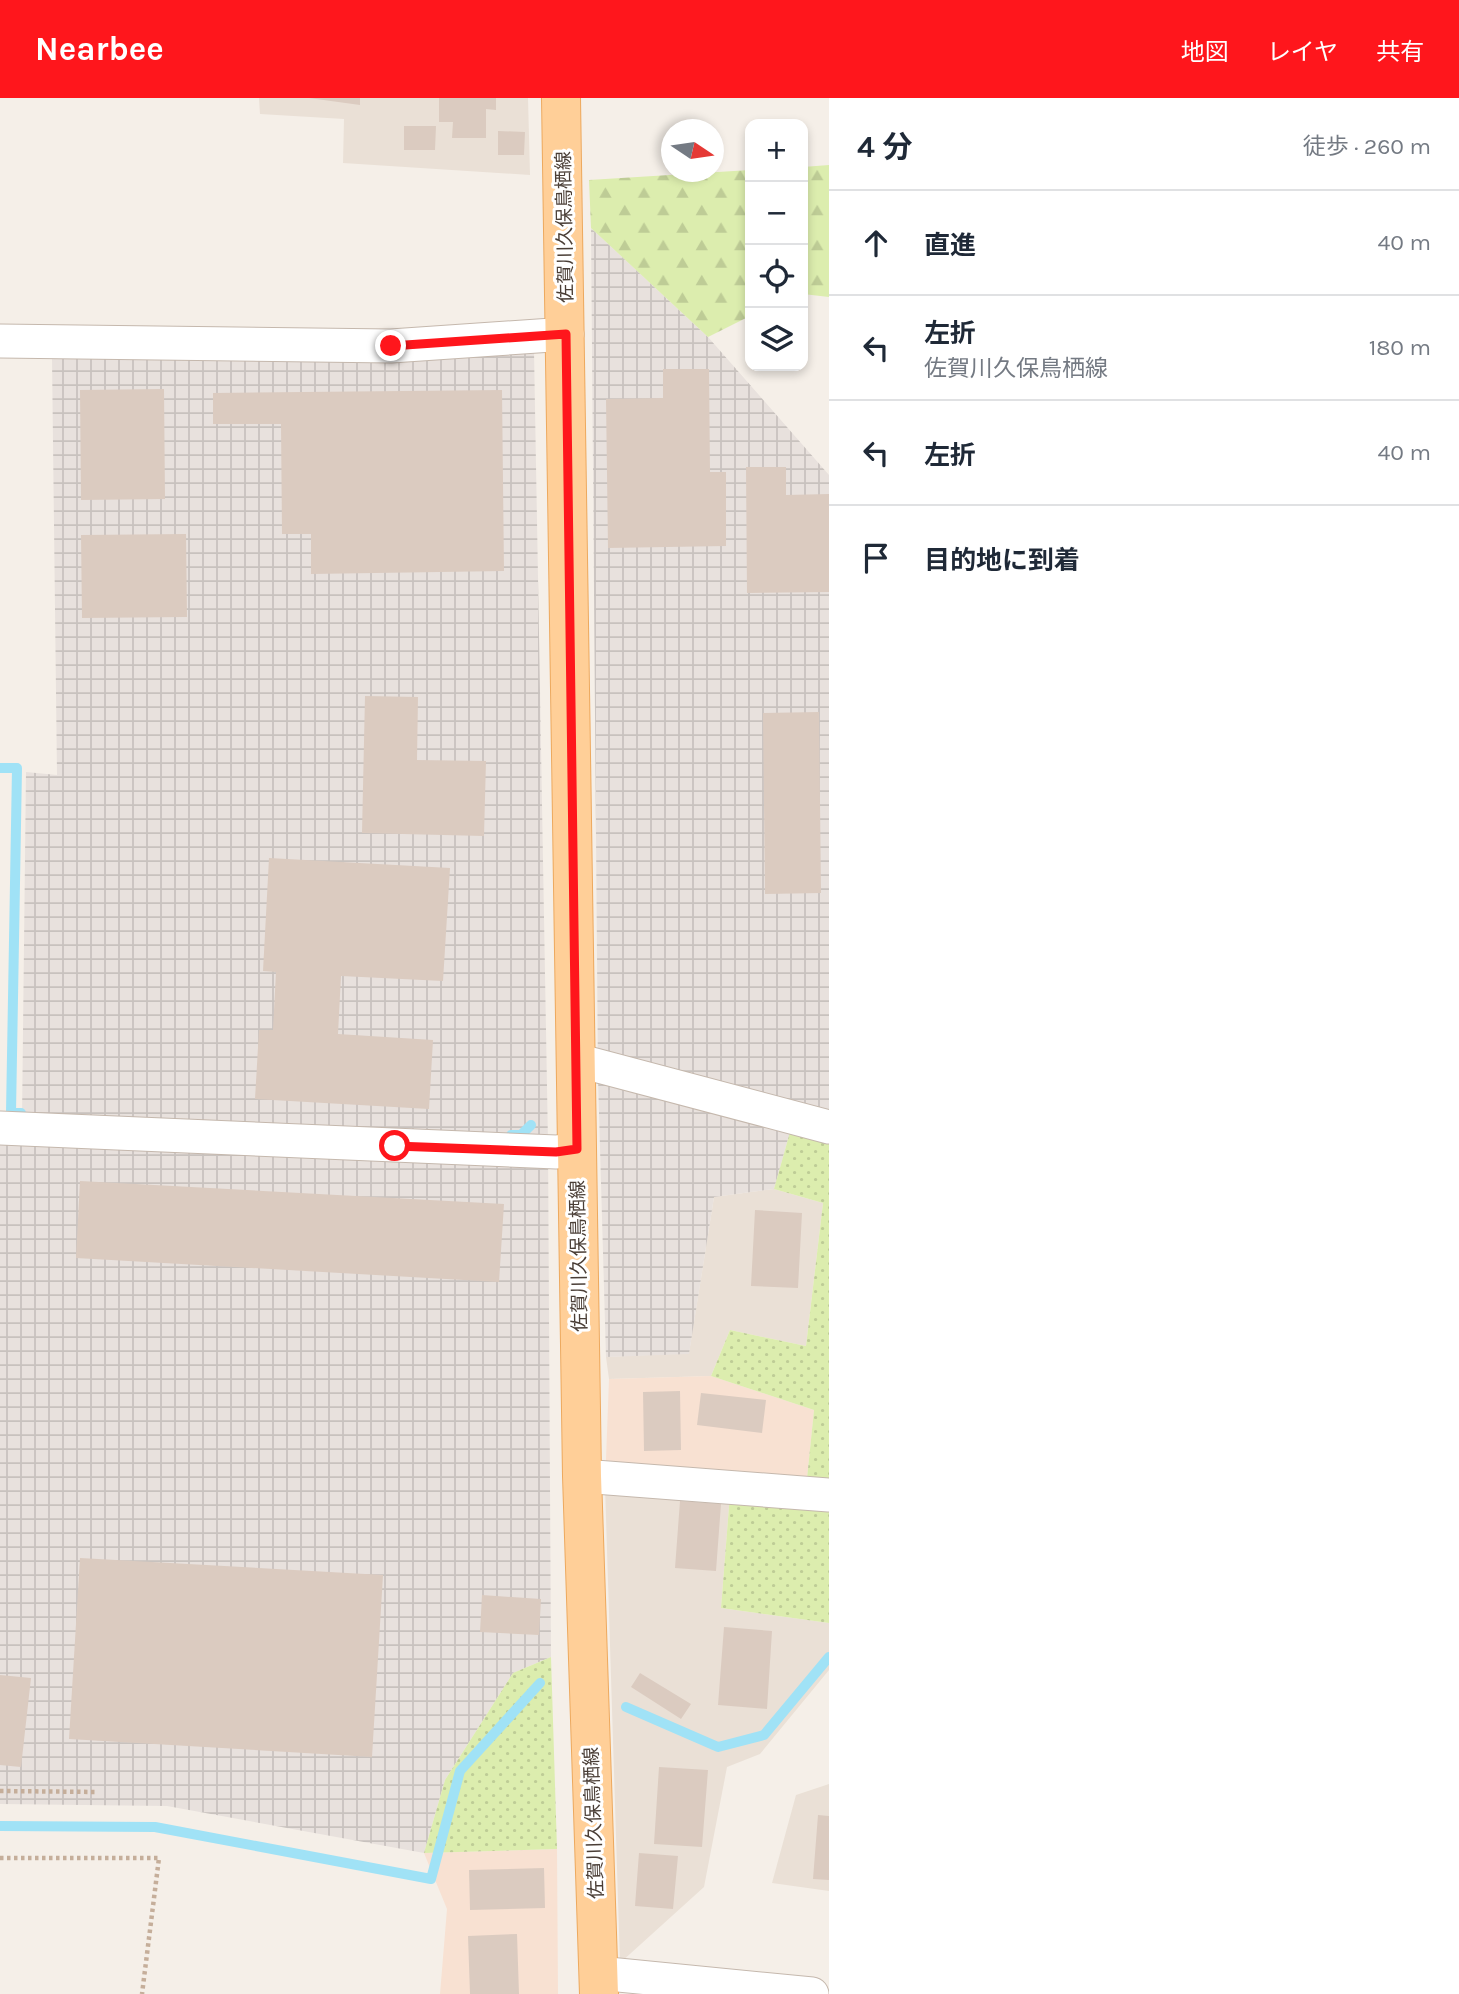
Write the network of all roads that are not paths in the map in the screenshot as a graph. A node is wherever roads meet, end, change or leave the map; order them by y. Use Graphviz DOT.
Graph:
graph roads {
  1 [pos="561,98"];
  2 [pos="566,334"];
  3 [pos="0,341"];
  4 [pos="576,1060"];
  5 [pos="829,1127"];
  6 [pos="0,1128"];
  7 [pos="577,1149"];
  8 [pos="582,1476"];
  9 [pos="829,1495"];
  10 [pos="599,1984"];
  11 [pos="812,1994"];
  1 -- 2 [label="main road, 佐賀川久保鳥栖線"];
  2 -- 3 [label="street"];
  2 -- 4 [label="main road, 佐賀川久保鳥栖線"];
  4 -- 5 [label="street"];
  4 -- 7 [label="main road, 佐賀川久保鳥栖線"];
  6 -- 7 [label="street"];
  7 -- 8 [label="main road, 佐賀川久保鳥栖線"];
  8 -- 9 [label="street"];
  8 -- 10 [label="main road, 佐賀川久保鳥栖線"];
  10 -- 11 [label="street"];
}
